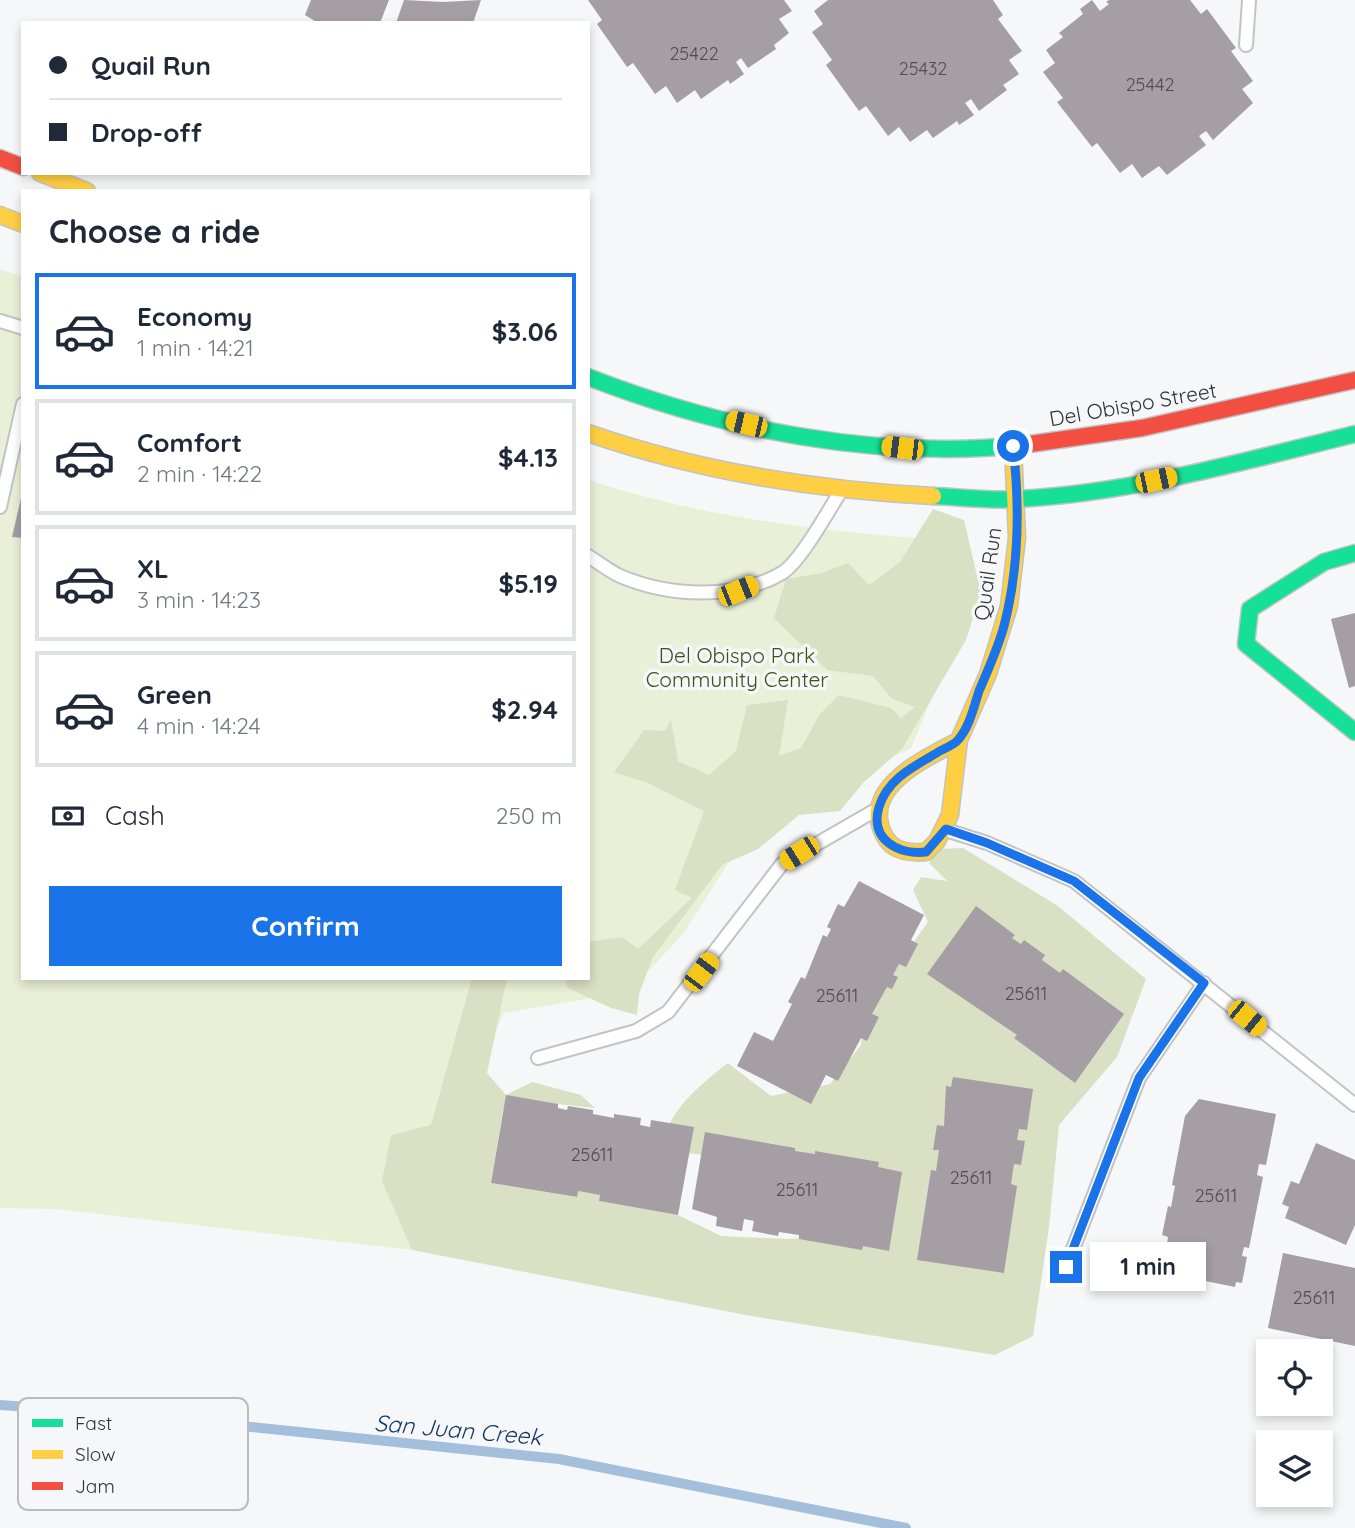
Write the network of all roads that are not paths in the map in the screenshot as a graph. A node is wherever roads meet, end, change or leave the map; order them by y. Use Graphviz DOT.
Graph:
graph roads {
  1 [pos="1249,0"];
  2 [pos="1246,45"];
  3 [pos="0,158"];
  4 [pos="21,166"];
  5 [pos="45,175"];
  6 [pos="82,189"];
  7 [pos="0,215"];
  8 [pos="21,223"];
  9 [pos="0,321"];
  10 [pos="21,327"];
  11 [pos="590,378"];
  12 [pos="1355,380"];
  13 [pos="21,413"];
  14 [pos="590,434"];
  15 [pos="1355,434"];
  16 [pos="1013,446"];
  17 [pos="841,491"];
  18 [pos="1019,499"];
  19 [pos="0,508"];
  20 [pos="1355,553"];
  21 [pos="590,557"];
  22 [pos="1355,732"];
  23 [pos="958,741"];
  24 [pos="878,810"];
  25 [pos="946,829"];
  26 [pos="1204,983"];
  27 [pos="538,1058"];
  28 [pos="1355,1105"];
  29 [pos="1066,1267"];
  1 -- 2 [label="lane"];
  3 -- 4 [label="main road"];
  5 -- 6 [label="main road"];
  7 -- 8 [label="main road"];
  9 -- 10 [label="lane"];
  11 -- 16 [label="main road, Del Obispo Street"];
  12 -- 16 [label="main road, Del Obispo Street"];
  13 -- 19 [label="lane"];
  14 -- 17 [label="main road"];
  15 -- 18 [label="main road"];
  16 -- 18 [label="main road, Quail Run"];
  17 -- 18 [label="main road"];
  17 -- 21 [label="lane"];
  18 -- 23 [label="main road, Quail Run"];
  20 -- 22 [label="main road"];
  23 -- 24 [label="main road"];
  23 -- 25 [label="main road, Quail Run"];
  24 -- 25 [label="main road"];
  24 -- 27 [label="lane"];
  25 -- 26 [label="lane"];
  26 -- 28 [label="lane"];
  26 -- 29 [label="lane"];
}
